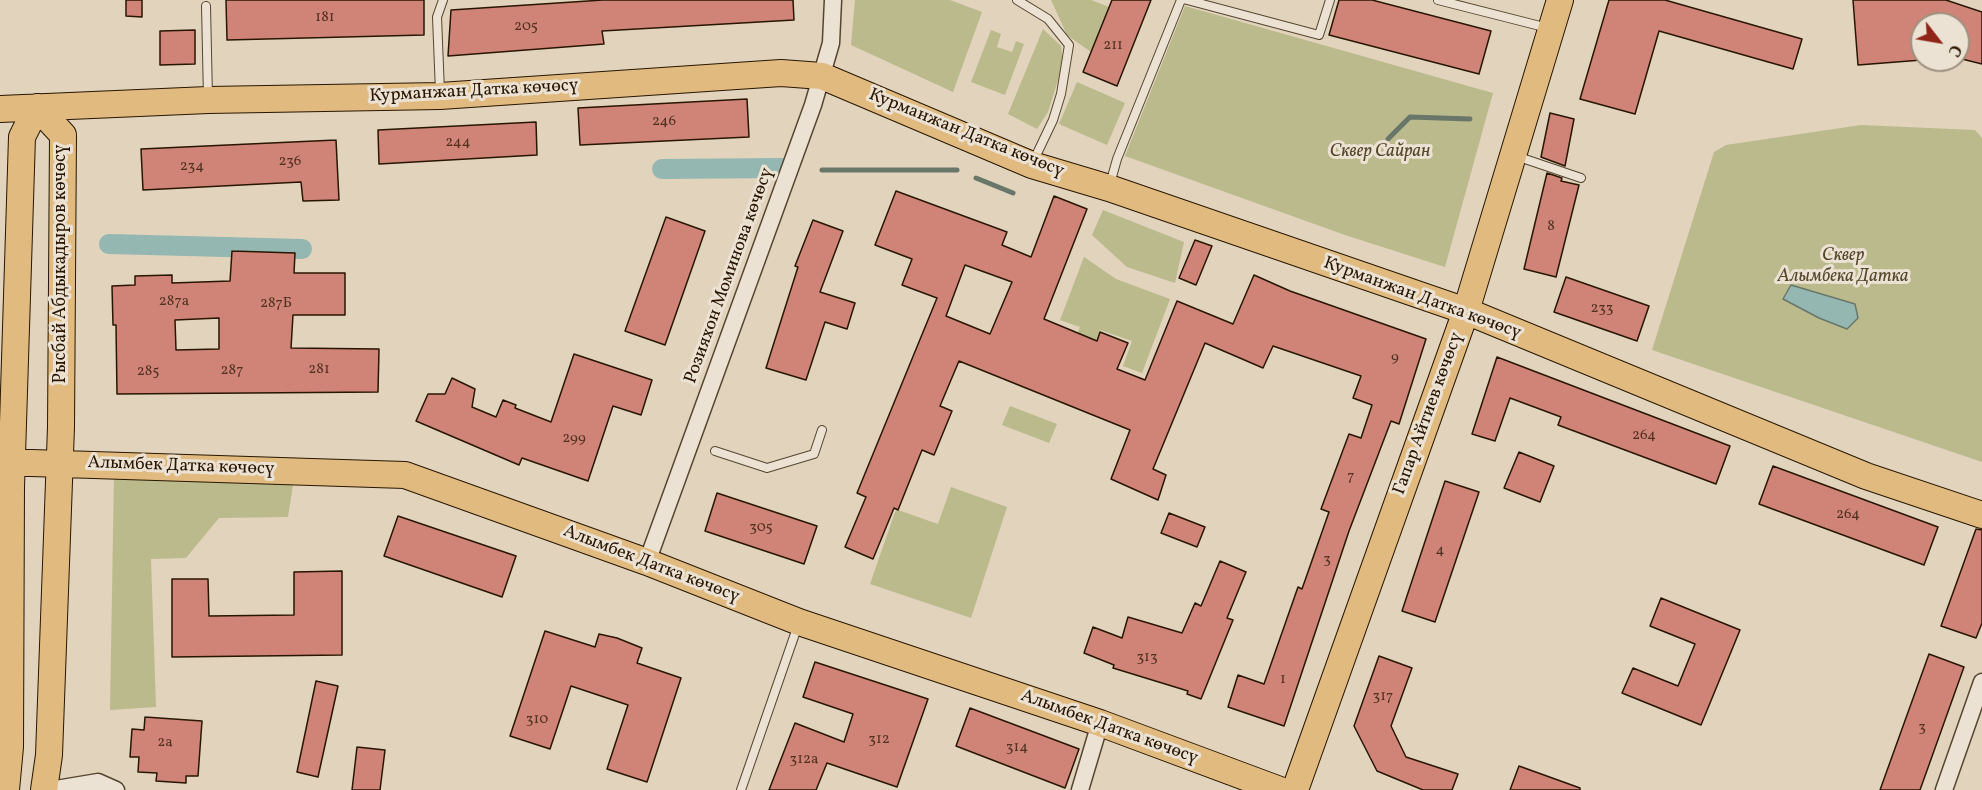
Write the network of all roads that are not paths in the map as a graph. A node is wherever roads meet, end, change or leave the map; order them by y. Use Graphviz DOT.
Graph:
graph roads {
  1 [pos="443,0"];
  2 [pos="833,0"];
  3 [pos="1017,0"];
  4 [pos="1181,0"];
  5 [pos="1188,0"];
  6 [pos="1330,0"];
  7 [pos="1438,0"];
  8 [pos="1560,0"];
  9 [pos="206,6"];
  10 [pos="1551,29"];
  11 [pos="822,76"];
  12 [pos="440,96"];
  13 [pos="208,100"];
  14 [pos="37,107"];
  15 [pos="0,109"];
  16 [pos="1514,155"];
  17 [pos="1032,165"];
  18 [pos="1581,178"];
  19 [pos="1109,188"];
  20 [pos="1466,311"];
  21 [pos="822,430"];
  22 [pos="715,451"];
  23 [pos="6,462"];
  24 [pos="59,464"];
  25 [pos="1982,515"];
  26 [pos="647,562"];
  27 [pos="799,622"];
  28 [pos="1982,682"];
  29 [pos="1100,723"];
  30 [pos="5,746"];
  31 [pos="6,790"];
  32 [pos="44,790"];
  33 [pos="50,790"];
  34 [pos="116,790"];
  35 [pos="741,790"];
  36 [pos="1080,790"];
  37 [pos="1280,790"];
  38 [pos="1295,790"];
  39 [pos="1944,790"];
  1 -- 12 [label="lane"];
  2 -- 11 [label="street, Розияхон Моминова көчөсү"];
  3 -- 17 [label="lane"];
  4 -- 19 [label="lane"];
  5 -- 6 [label="lane"];
  7 -- 10 [label="lane"];
  8 -- 10 [label="main road, Гапар Айтиев көчөсү"];
  9 -- 13 [label="lane"];
  10 -- 16 [label="main road, Гапар Айтиев көчөсү"];
  11 -- 12 [label="main road, Курманжан Датка көчөсү"];
  11 -- 17 [label="main road, Курманжан Датка көчөсү"];
  11 -- 26 [label="street, Розияхон Моминова көчөсү"];
  12 -- 13 [label="main road, Курманжан Датка көчөсү"];
  13 -- 14 [label="main road, Курманжан Датка көчөсү"];
  14 -- 15 [label="main road, Курманжан Датка көчөсү"];
  14 -- 23 [label="main road"];
  14 -- 24 [label="main road, Рысбай Абдыкадыров көчөсү"];
  16 -- 18 [label="lane"];
  16 -- 20 [label="main road, Гапар Айтиев көчөсү"];
  17 -- 19 [label="main road, Курманжан Датка көчөсү"];
  19 -- 20 [label="main road, Курманжан Датка көчөсү"];
  20 -- 25 [label="main road, Курманжан Датка көчөсү"];
  20 -- 38 [label="main road, Гапар Айтиев көчөсү"];
  21 -- 22 [label="lane"];
  23 -- 24 [label="main road, Алымбек Датка көчөсү"];
  23 -- 30 [label="main road"];
  24 -- 26 [label="main road, Алымбек Датка көчөсү"];
  24 -- 32 [label="main road, Рысбай Абдыкадыров көчөсү"];
  26 -- 27 [label="main road, Алымбек Датка көчөсү"];
  27 -- 29 [label="main road, Алымбек Датка көчөсү"];
  27 -- 35 [label="lane"];
  28 -- 39 [label="street"];
  29 -- 36 [label="street"];
  29 -- 37 [label="main road, Алымбек Датка көчөсү"];
  30 -- 31 [label="main road"];
  33 -- 34 [label="street"];
}
